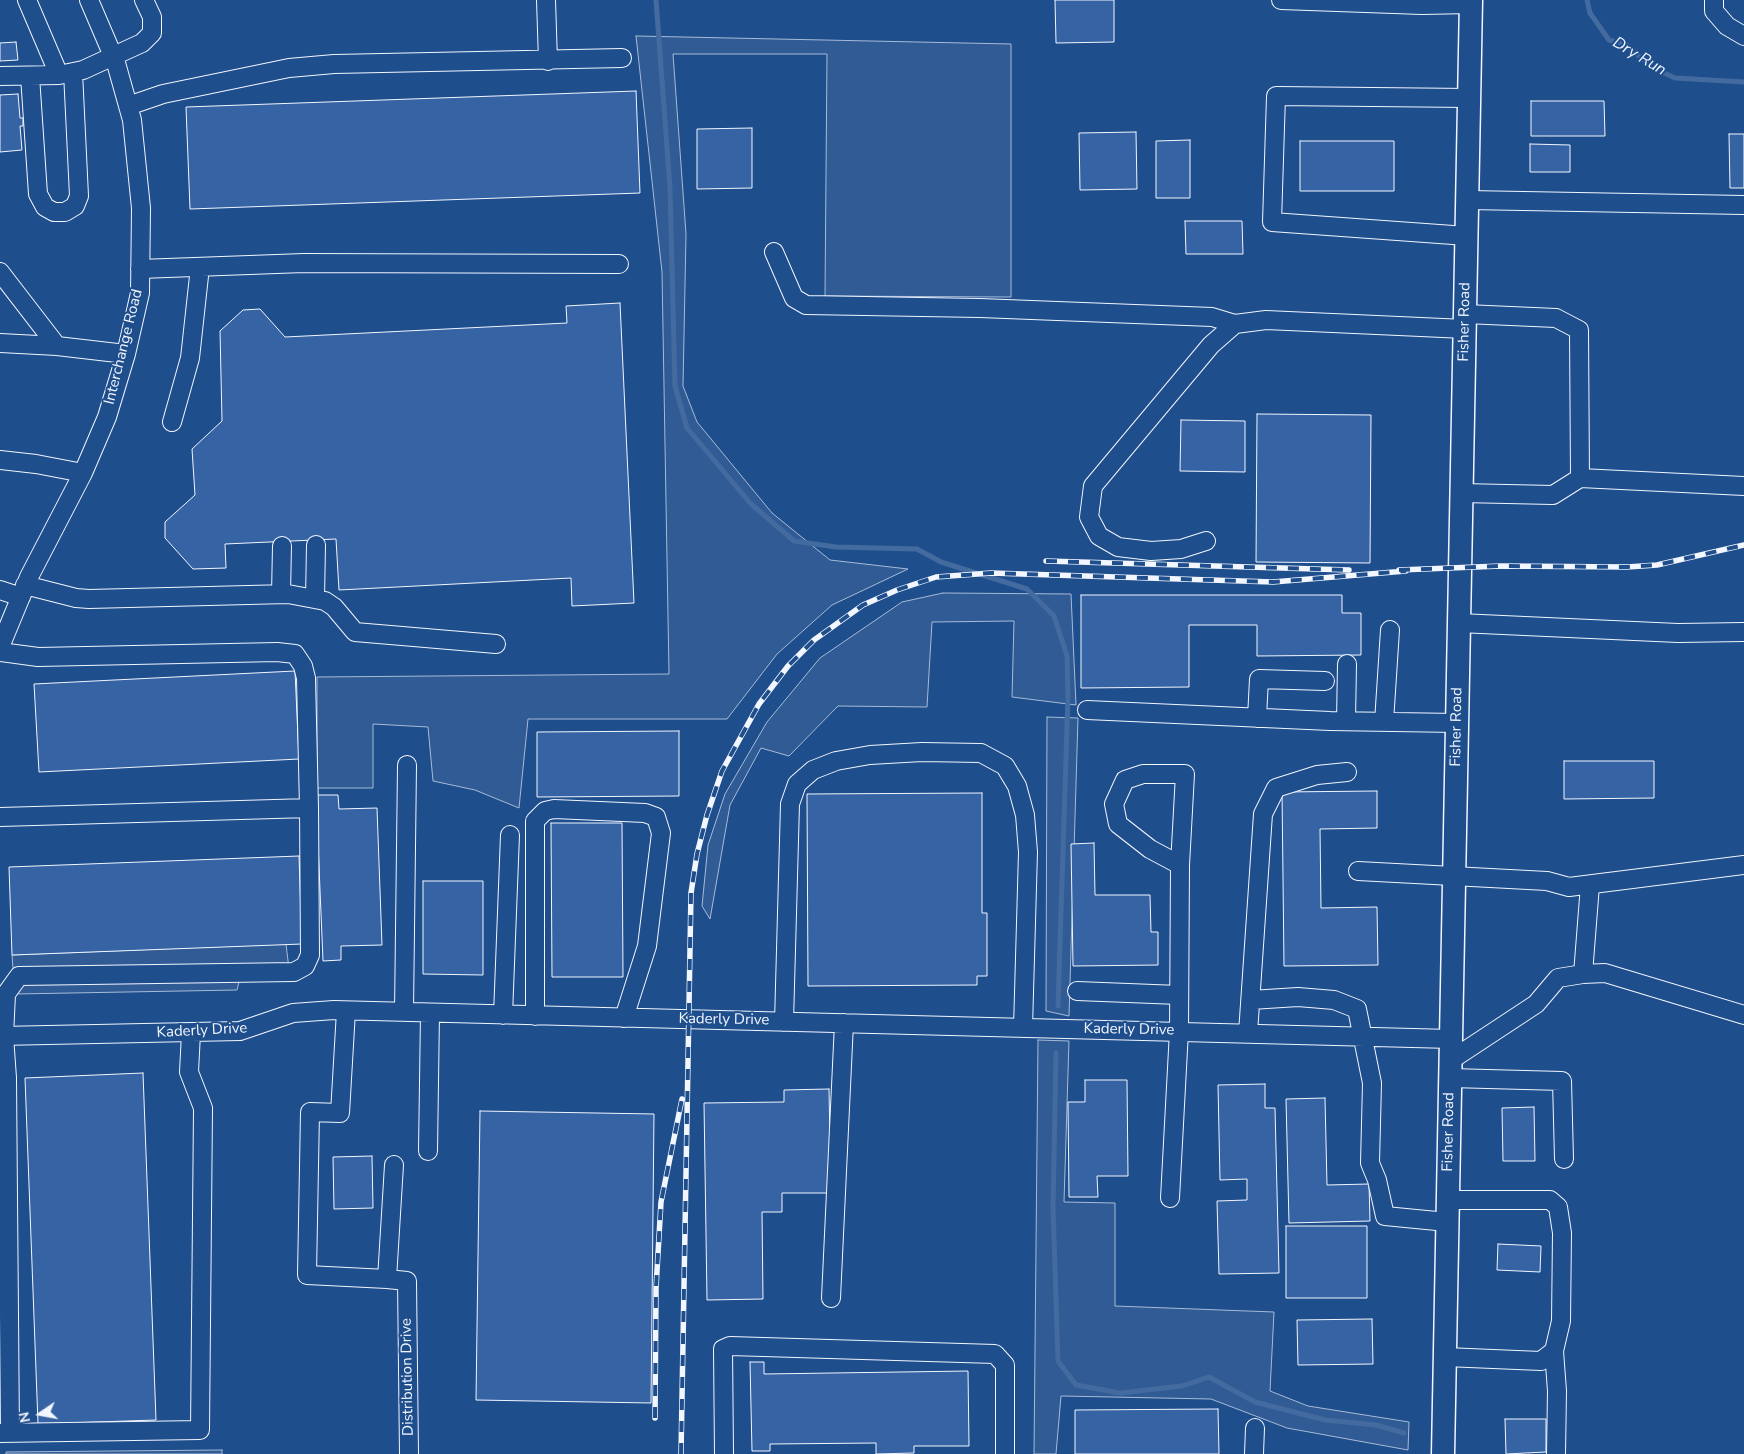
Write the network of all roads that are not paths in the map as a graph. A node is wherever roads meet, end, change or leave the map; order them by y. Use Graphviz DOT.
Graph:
graph roads {
  1 [pos="26,0"];
  2 [pos="89,0"];
  3 [pos="144,0"];
  4 [pos="546,0"];
  5 [pos="1281,0"];
  6 [pos="1714,0"];
  7 [pos="1422,2"];
  8 [pos="1471,2"];
  9 [pos="1744,36"];
  10 [pos="113,56"];
  11 [pos="622,58"];
  12 [pos="548,60"];
  13 [pos="66,74"];
  14 [pos="0,76"];
  15 [pos="30,76"];
  16 [pos="1470,98"];
  17 [pos="128,106"];
  18 [pos="1468,200"];
  19 [pos="1744,205"];
  20 [pos="1467,236"];
  21 [pos="774,252"];
  22 [pos="619,264"];
  23 [pos="200,267"];
  24 [pos="140,269"];
  25 [pos="0,272"];
  26 [pos="1465,322"];
  27 [pos="1234,324"];
  28 [pos="0,343"];
  29 [pos="58,346"];
  30 [pos="126,354"];
  31 [pos="172,422"];
  32 [pos="0,460"];
  33 [pos="84,473"];
  34 [pos="1580,478"];
  35 [pos="1744,486"];
  36 [pos="1461,493"];
  37 [pos="1206,541"];
  38 [pos="316,545"];
  39 [pos="282,546"];
  40 [pos="0,590"];
  41 [pos="23,591"];
  42 [pos="281,594"];
  43 [pos="315,599"];
  44 [pos="5,622"];
  45 [pos="1459,622"];
  46 [pos="1390,630"];
  47 [pos="1744,632"];
  48 [pos="496,644"];
  49 [pos="0,647"];
  50 [pos="0,652"];
  51 [pos="1347,664"];
  52 [pos="1325,681"];
  53 [pos="1087,710"];
  54 [pos="1256,718"];
  55 [pos="1346,721"];
  56 [pos="1384,722"];
  57 [pos="1457,723"];
  58 [pos="407,765"];
  59 [pos="1347,772"];
  60 [pos="308,808"];
  61 [pos="0,817"];
  62 [pos="510,835"];
  63 [pos="1180,865"];
  64 [pos="1744,866"];
  65 [pos="1358,871"];
  66 [pos="1453,875"];
  67 [pos="1590,885"];
  68 [pos="1583,974"];
  69 [pos="1077,992"];
  70 [pos="1179,995"];
  71 [pos="1251,1000"];
  72 [pos="346,1011"];
  73 [pos="404,1012"];
  74 [pos="430,1013"];
  75 [pos="503,1015"];
  76 [pos="1744,1015"];
  77 [pos="535,1016"];
  78 [pos="624,1018"];
  79 [pos="784,1022"];
  80 [pos="844,1023"];
  81 [pos="1023,1028"];
  82 [pos="1179,1031"];
  83 [pos="191,1033"];
  84 [pos="1248,1033"];
  85 [pos="2,1036"];
  86 [pos="1362,1036"];
  87 [pos="1451,1059"];
  88 [pos="428,1151"];
  89 [pos="1564,1159"];
  90 [pos="394,1165"];
  91 [pos="1170,1198"];
  92 [pos="1448,1200"];
  93 [pos="1448,1222"];
  94 [pos="388,1279"];
  95 [pos="831,1298"];
  96 [pos="1554,1351"];
  97 [pos="1445,1357"];
  98 [pos="1255,1428"];
  99 [pos="5,1433"];
  100 [pos="409,1454"];
  101 [pos="724,1454"];
  102 [pos="1005,1454"];
  103 [pos="1254,1454"];
  104 [pos="1443,1454"];
  105 [pos="1556,1454"];
  1 -- 13 [label="street"];
  2 -- 10 [label="street, Interchange Road"];
  3 -- 10 [label="street"];
  4 -- 12 [label="street"];
  5 -- 7 [label="street"];
  6 -- 9 [label="street"];
  7 -- 8 [label="street"];
  8 -- 16 [label="main road, Fisher Road"];
  10 -- 13 [label="street"];
  10 -- 17 [label="street, Interchange Road"];
  11 -- 12 [label="street"];
  12 -- 17 [label="street"];
  13 -- 15 [label="street"];
  13 -- 15 [label="street"];
  14 -- 15 [label="street"];
  16 -- 18 [label="main road, Fisher Road"];
  16 -- 20 [label="street"];
  17 -- 24 [label="street, Interchange Road"];
  18 -- 19 [label="street"];
  18 -- 20 [label="main road, Fisher Road"];
  20 -- 26 [label="main road, Fisher Road"];
  21 -- 27 [label="street"];
  22 -- 23 [label="street"];
  23 -- 24 [label="street"];
  23 -- 31 [label="street"];
  24 -- 30 [label="street, Interchange Road"];
  25 -- 29 [label="street"];
  26 -- 27 [label="street"];
  26 -- 34 [label="street"];
  26 -- 36 [label="main road, Fisher Road"];
  27 -- 37 [label="street"];
  28 -- 29 [label="street"];
  29 -- 30 [label="street"];
  30 -- 33 [label="street, Interchange Road"];
  32 -- 33 [label="street"];
  33 -- 41 [label="street, Interchange Road"];
  34 -- 35 [label="street"];
  34 -- 36 [label="street"];
  36 -- 45 [label="main road, Fisher Road"];
  38 -- 43 [label="street"];
  39 -- 42 [label="street"];
  40 -- 41 [label="street"];
  41 -- 42 [label="street"];
  41 -- 44 [label="street, Interchange Road"];
  42 -- 43 [label="street"];
  43 -- 48 [label="street"];
  44 -- 49 [label="street, Interchange Road"];
  45 -- 47 [label="street"];
  45 -- 57 [label="main road, Fisher Road"];
  46 -- 56 [label="street"];
  50 -- 60 [label="street"];
  51 -- 55 [label="street"];
  52 -- 54 [label="street"];
  53 -- 54 [label="street"];
  54 -- 55 [label="street"];
  55 -- 56 [label="street"];
  56 -- 57 [label="street"];
  57 -- 66 [label="main road, Fisher Road"];
  58 -- 73 [label="street"];
  59 -- 71 [label="street"];
  60 -- 61 [label="street"];
  60 -- 85 [label="street"];
  62 -- 75 [label="street"];
  63 -- 63 [label="street"];
  63 -- 70 [label="street"];
  64 -- 67 [label="street"];
  65 -- 66 [label="street"];
  66 -- 67 [label="street"];
  66 -- 87 [label="main road, Fisher Road"];
  67 -- 68 [label="street"];
  68 -- 76 [label="street"];
  68 -- 87 [label="street"];
  69 -- 70 [label="street"];
  70 -- 82 [label="street"];
  71 -- 84 [label="street"];
  71 -- 86 [label="street"];
  72 -- 73 [label="street, Kaderly Drive"];
  72 -- 83 [label="street, Kaderly Drive"];
  72 -- 94 [label="street"];
  73 -- 74 [label="street, Kaderly Drive"];
  74 -- 75 [label="street, Kaderly Drive"];
  74 -- 88 [label="street"];
  75 -- 77 [label="street, Kaderly Drive"];
  77 -- 78 [label="street, Kaderly Drive"];
  77 -- 78 [label="street"];
  78 -- 79 [label="street, Kaderly Drive"];
  79 -- 80 [label="street, Kaderly Drive"];
  79 -- 81 [label="street"];
  80 -- 81 [label="street, Kaderly Drive"];
  80 -- 95 [label="street"];
  81 -- 82 [label="street, Kaderly Drive"];
  82 -- 84 [label="street, Kaderly Drive"];
  82 -- 91 [label="street"];
  83 -- 85 [label="street, Kaderly Drive"];
  83 -- 99 [label="street"];
  84 -- 86 [label="street, Kaderly Drive"];
  85 -- 99 [label="street"];
  86 -- 87 [label="street, Kaderly Drive"];
  86 -- 93 [label="street"];
  87 -- 89 [label="street, Kaderly Drive"];
  87 -- 92 [label="main road, Fisher Road"];
  90 -- 94 [label="street"];
  92 -- 93 [label="main road, Fisher Road"];
  92 -- 96 [label="street"];
  93 -- 97 [label="main road, Fisher Road"];
  94 -- 100 [label="street, Distribution Drive"];
  96 -- 97 [label="street"];
  96 -- 105 [label="street"];
  97 -- 104 [label="main road, Fisher Road"];
  98 -- 103 [label="street"];
  101 -- 102 [label="street"];
}
